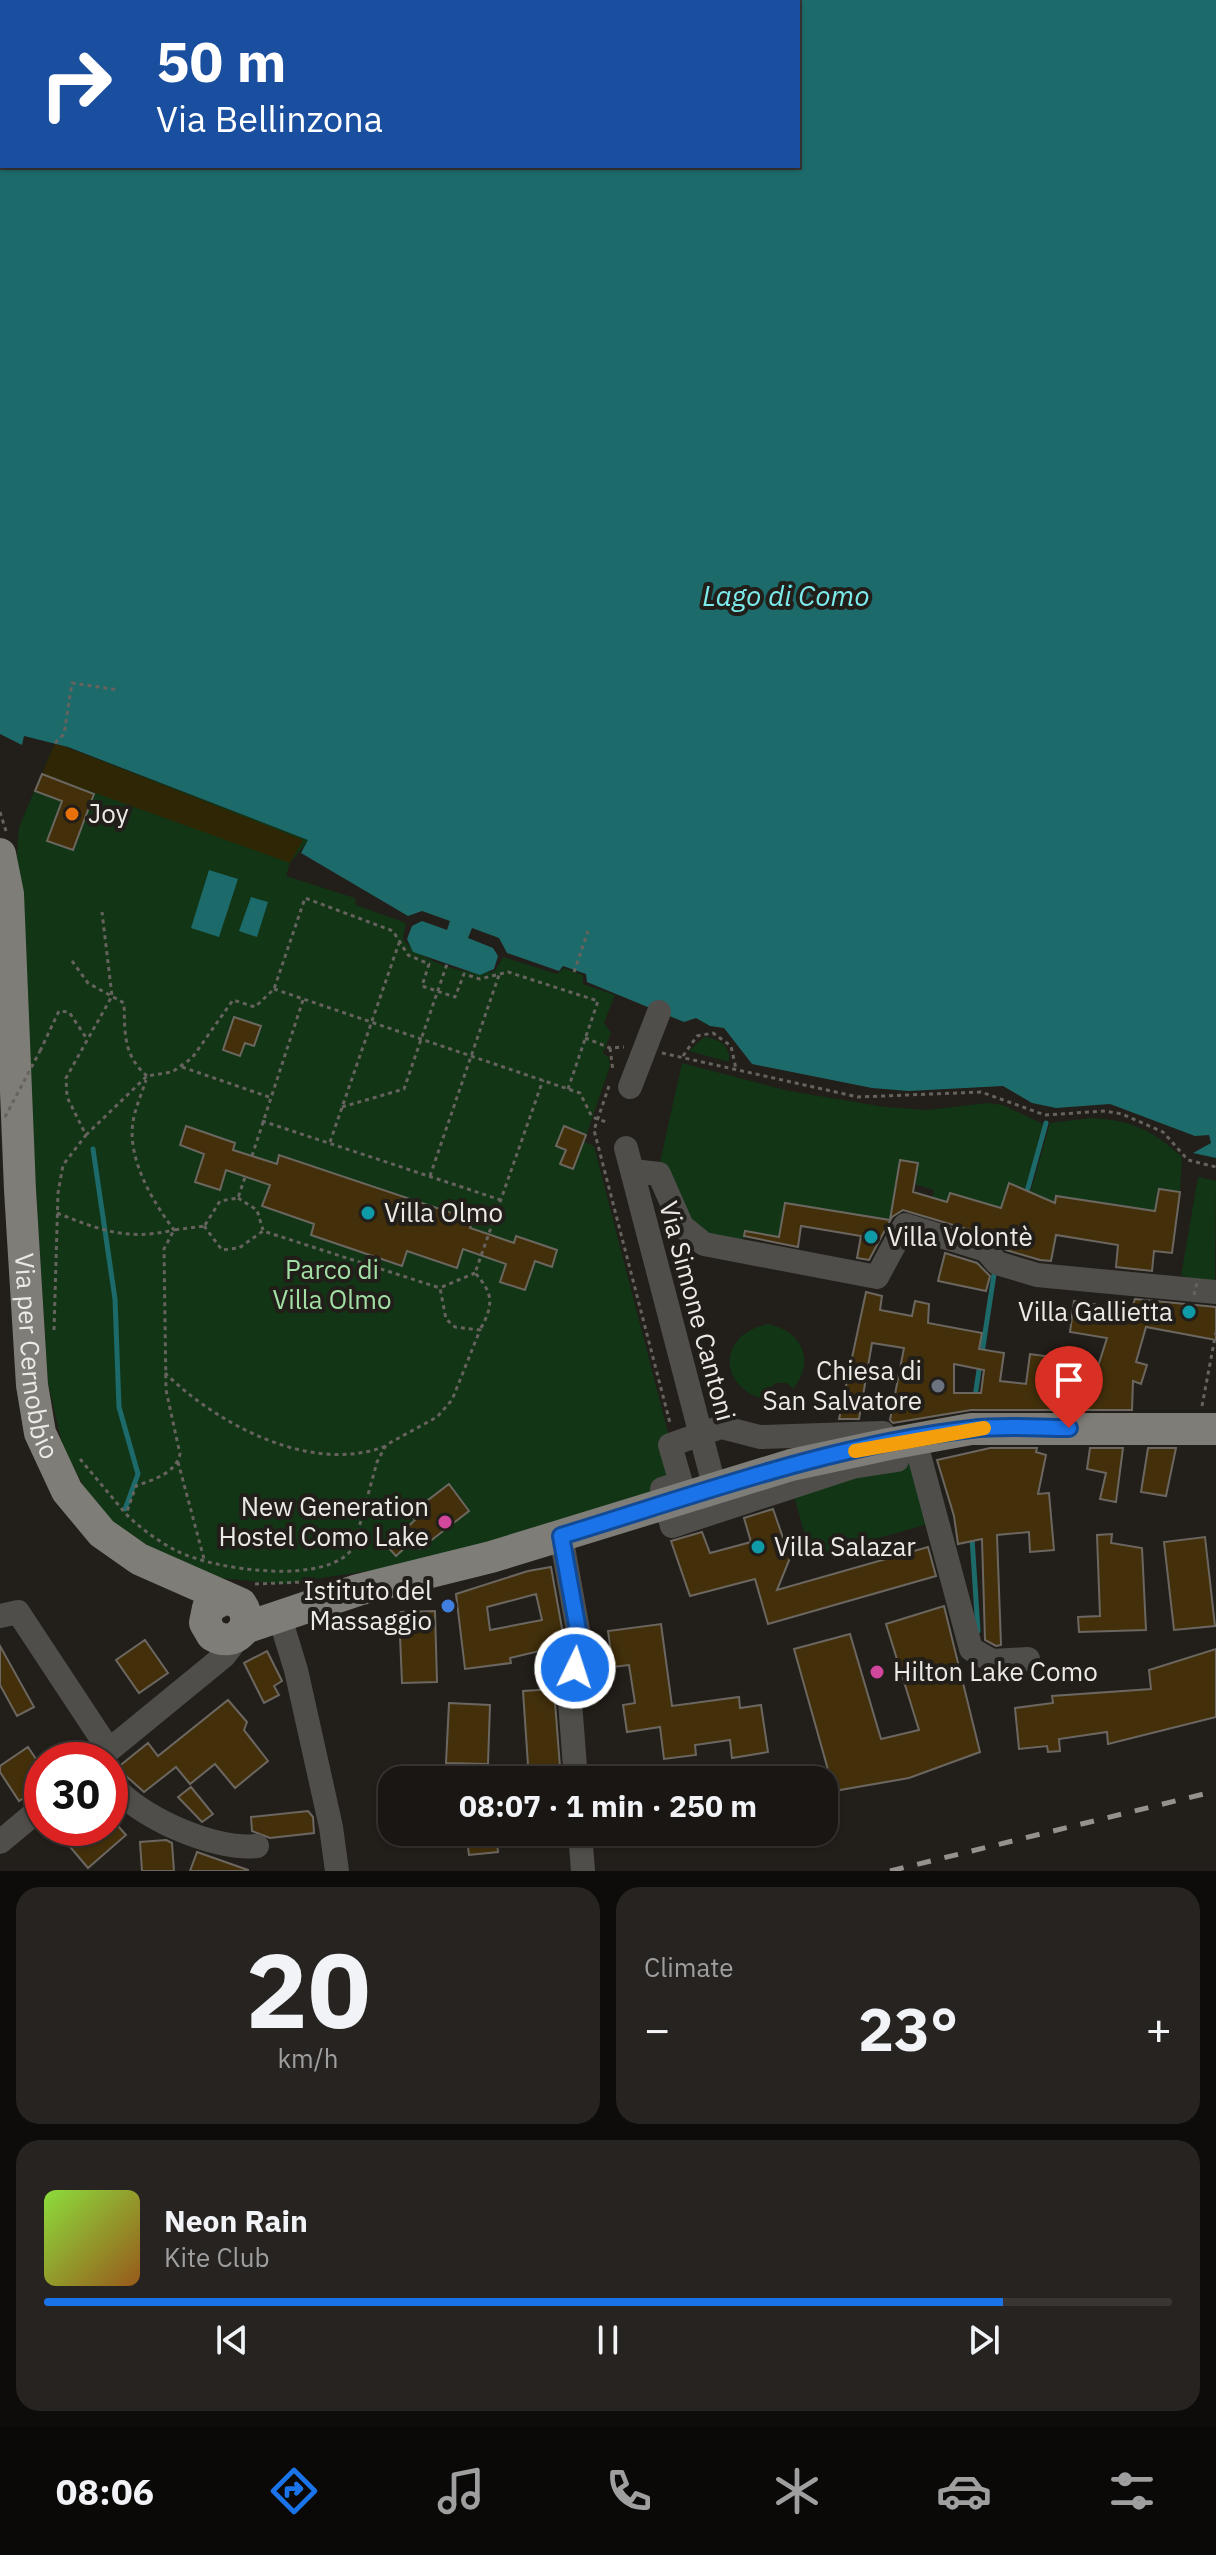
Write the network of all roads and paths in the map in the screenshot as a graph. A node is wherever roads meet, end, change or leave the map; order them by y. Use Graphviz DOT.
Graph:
graph roads {
  1 [pos="119,690"];
  2 [pos="55,743"];
  3 [pos="0,812"];
  4 [pos="3,845"];
  5 [pos="102,912"];
  6 [pos="588,931"];
  7 [pos="399,943"];
  8 [pos="72,961"];
  9 [pos="447,964"];
  10 [pos="574,972"];
  11 [pos="499,975"];
  12 [pos="274,989"];
  13 [pos="437,992"];
  14 [pos="112,996"];
  15 [pos="303,999"];
  16 [pos="659,1012"];
  17 [pos="371,1022"];
  18 [pos="585,1038"];
  19 [pos="87,1039"];
  20 [pos="422,1039"];
  21 [pos="470,1056"];
  22 [pos="683,1056"];
  23 [pos="670,1057"];
  24 [pos="180,1066"];
  25 [pos="24,1068"];
  26 [pos="737,1069"];
  27 [pos="147,1076"];
  28 [pos="543,1080"];
  29 [pos="630,1087"];
  30 [pos="568,1089"];
  31 [pos="269,1097"];
  32 [pos="26,1100"];
  33 [pos="342,1107"];
  34 [pos="5,1117"];
  35 [pos="597,1119"];
  36 [pos="262,1121"];
  37 [pos="606,1122"];
  38 [pos="86,1135"];
  39 [pos="330,1142"];
  40 [pos="252,1156"];
  41 [pos="1216,1167"];
  42 [pos="430,1176"];
  43 [pos="245,1177"];
  44 [pos="238,1198"];
  45 [pos="501,1200"];
  46 [pos="57,1213"];
  47 [pos="204,1226"];
  48 [pos="174,1230"];
  49 [pos="263,1231"];
  50 [pos="475,1273"];
  51 [pos="440,1288"];
  52 [pos="1203,1289"];
  53 [pos="480,1330"];
  54 [pos="1216,1332"];
  55 [pos="54,1335"];
  56 [pos="165,1373"];
  57 [pos="1207,1429"];
  58 [pos="701,1434"];
  59 [pos="902,1442"];
  60 [pos="675,1443"];
  61 [pos="386,1445"];
  62 [pos="77,1457"];
  63 [pos="178,1462"];
  64 [pos="715,1489"];
  65 [pos="666,1504"];
  66 [pos="126,1514"];
  67 [pos="561,1536"];
  68 [pos="205,1561"];
  69 [pos="315,1581"];
  70 [pos="360,1594"];
  71 [pos="231,1615"];
  72 [pos="0,1616"];
  73 [pos="280,1618"];
  74 [pos="1028,1659"];
  75 [pos="95,1742"];
  76 [pos="118,1742"];
  77 [pos="575,1766"];
  78 [pos="128,1802"];
  79 [pos="24,1822"];
  80 [pos="0,1842"];
  81 [pos="257,1846"];
  82 [pos="581,1846"];
  83 [pos="337,1871"];
  84 [pos="583,1871"];
  1 -- 2 [label="path"];
  3 -- 4 [label="path"];
  4 -- 71 [label="main road, Via per Cernobbio"];
  5 -- 14 [label="path"];
  6 -- 10 [label="path"];
  7 -- 12 [label="path"];
  7 -- 13 [label="path"];
  7 -- 17 [label="path"];
  8 -- 14 [label="path"];
  9 -- 13 [label="path"];
  11 -- 13 [label="path"];
  11 -- 18 [label="path"];
  11 -- 21 [label="path"];
  12 -- 15 [label="path"];
  12 -- 24 [label="path"];
  13 -- 20 [label="path"];
  14 -- 19 [label="path"];
  14 -- 27 [label="path"];
  15 -- 17 [label="path"];
  15 -- 31 [label="path"];
  16 -- 29 [label="street"];
  17 -- 20 [label="path"];
  17 -- 33 [label="path"];
  18 -- 30 [label="path"];
  18 -- 35 [label="path"];
  19 -- 34 [label="path, bridge"];
  19 -- 38 [label="path"];
  20 -- 21 [label="path"];
  20 -- 33 [label="path"];
  21 -- 28 [label="path"];
  21 -- 42 [label="path"];
  22 -- 23 [label="path"];
  22 -- 26 [label="path"];
  22 -- 26 [label="path"];
  24 -- 27 [label="path"];
  24 -- 31 [label="path"];
  25 -- 32 [label="path"];
  26 -- 41 [label="path"];
  27 -- 38 [label="path"];
  27 -- 48 [label="path"];
  28 -- 30 [label="path"];
  28 -- 45 [label="path"];
  30 -- 35 [label="path"];
  31 -- 36 [label="path"];
  33 -- 39 [label="path"];
  35 -- 37 [label="path"];
  35 -- 60 [label="path"];
  36 -- 39 [label="path"];
  36 -- 40 [label="path"];
  38 -- 46 [label="path"];
  39 -- 42 [label="path"];
  42 -- 45 [label="path"];
  43 -- 44 [label="path"];
  44 -- 47 [label="path"];
  44 -- 49 [label="path"];
  45 -- 50 [label="path"];
  46 -- 48 [label="path"];
  46 -- 55 [label="path"];
  47 -- 48 [label="path"];
  47 -- 49 [label="path"];
  48 -- 56 [label="path"];
  49 -- 51 [label="path"];
  50 -- 51 [label="path"];
  50 -- 53 [label="path"];
  51 -- 53 [label="path"];
  52 -- 58 [label="street, Via Simone Cantoni"];
  53 -- 61 [label="path"];
  54 -- 57 [label="path"];
  56 -- 61 [label="path"];
  56 -- 63 [label="path"];
  57 -- 59 [label="main road"];
  58 -- 59 [label="street"];
  58 -- 60 [label="street"];
  58 -- 64 [label="street, Via Simone Cantoni"];
  59 -- 64 [label="main road"];
  59 -- 65 [label="street"];
  59 -- 74 [label="street"];
  60 -- 65 [label="street"];
  61 -- 68 [label="path"];
  62 -- 66 [label="path"];
  63 -- 66 [label="path"];
  63 -- 68 [label="path"];
  64 -- 65 [label="main road"];
  65 -- 67 [label="main road"];
  66 -- 68 [label="path"];
  67 -- 70 [label="main road"];
  67 -- 77 [label="street"];
  69 -- 71 [label="path"];
  70 -- 71 [label="main road"];
  70 -- 73 [label="main road"];
  71 -- 73 [label="main road"];
  71 -- 76 [label="street"];
  72 -- 75 [label="street"];
  73 -- 83 [label="street"];
  78 -- 81 [label="street"];
  79 -- 80 [label="street"];
  82 -- 84 [label="street"];
}
